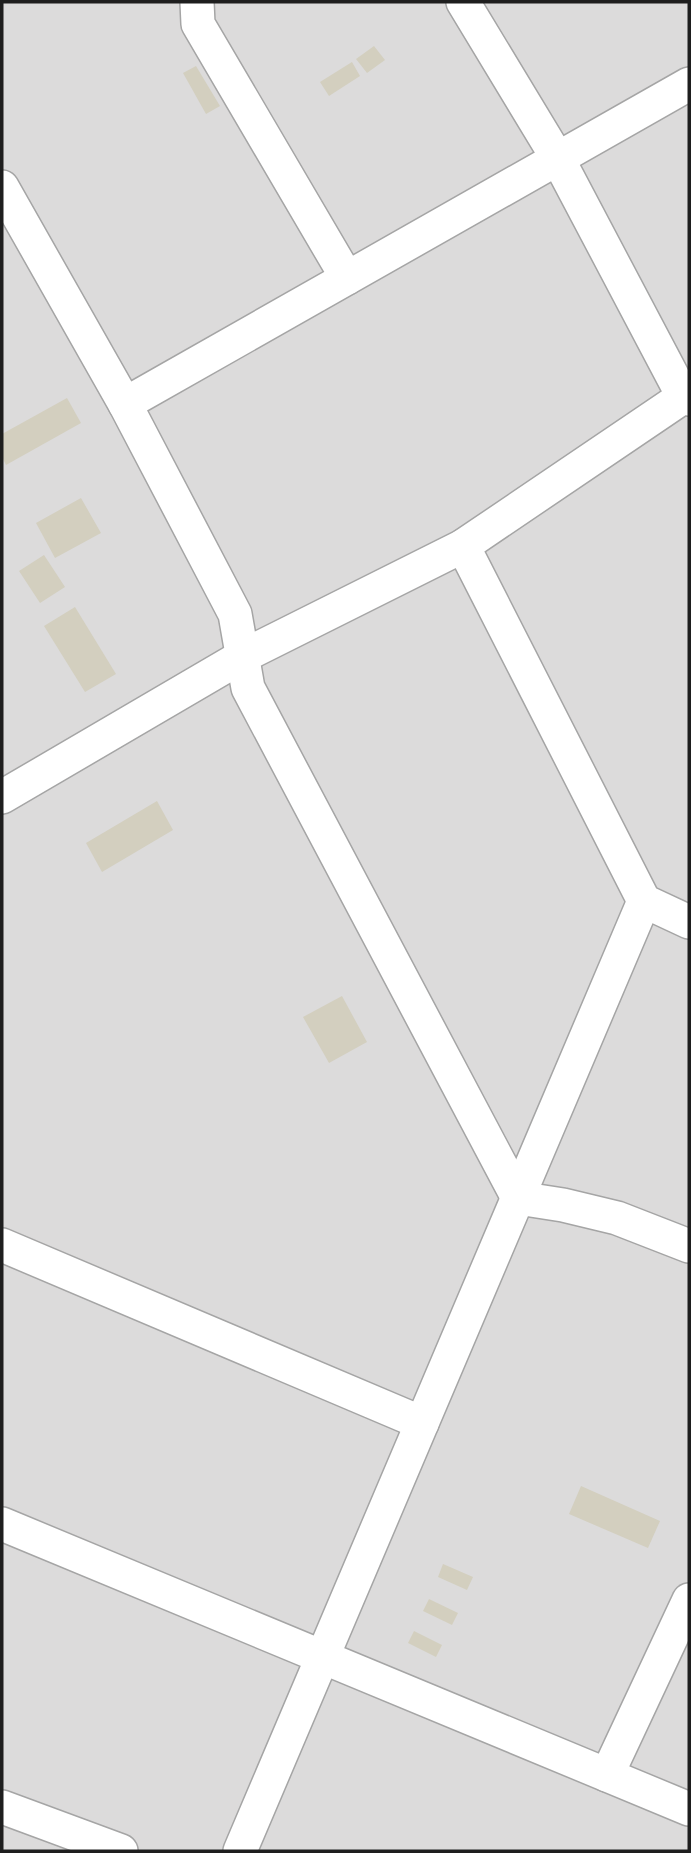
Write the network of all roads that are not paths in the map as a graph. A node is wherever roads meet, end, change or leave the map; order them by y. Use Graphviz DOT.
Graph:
graph roads {
  1 [pos="197,2"];
  2 [pos="463,2"];
  3 [pos="689,84"];
  4 [pos="558,159"];
  5 [pos="2,187"];
  6 [pos="347,278"];
  7 [pos="687,396"];
  8 [pos="125,404"];
  9 [pos="463,546"];
  10 [pos="243,656"];
  11 [pos="2,797"];
  12 [pos="644,901"];
  13 [pos="689,922"];
  14 [pos="518,1198"];
  15 [pos="2,1245"];
  16 [pos="689,1246"];
  17 [pos="422,1423"];
  18 [pos="2,1524"];
  19 [pos="689,1600"];
  20 [pos="322,1658"];
  21 [pos="607,1775"];
  22 [pos="2,1807"];
  23 [pos="689,1809"];
  24 [pos="121,1851"];
  25 [pos="240,1851"];
  1 -- 6 [label="street"];
  2 -- 4 [label="street"];
  3 -- 4 [label="street"];
  4 -- 6 [label="street"];
  4 -- 7 [label="street"];
  5 -- 8 [label="street"];
  6 -- 8 [label="street"];
  7 -- 9 [label="street"];
  8 -- 10 [label="street"];
  9 -- 10 [label="street"];
  9 -- 12 [label="street"];
  10 -- 11 [label="street"];
  10 -- 14 [label="street"];
  12 -- 13 [label="street"];
  12 -- 14 [label="street"];
  14 -- 16 [label="street"];
  14 -- 17 [label="street"];
  15 -- 17 [label="street"];
  17 -- 20 [label="street"];
  18 -- 20 [label="street"];
  19 -- 21 [label="street"];
  20 -- 21 [label="street"];
  20 -- 25 [label="street"];
  21 -- 23 [label="street"];
  22 -- 24 [label="street"];
}
